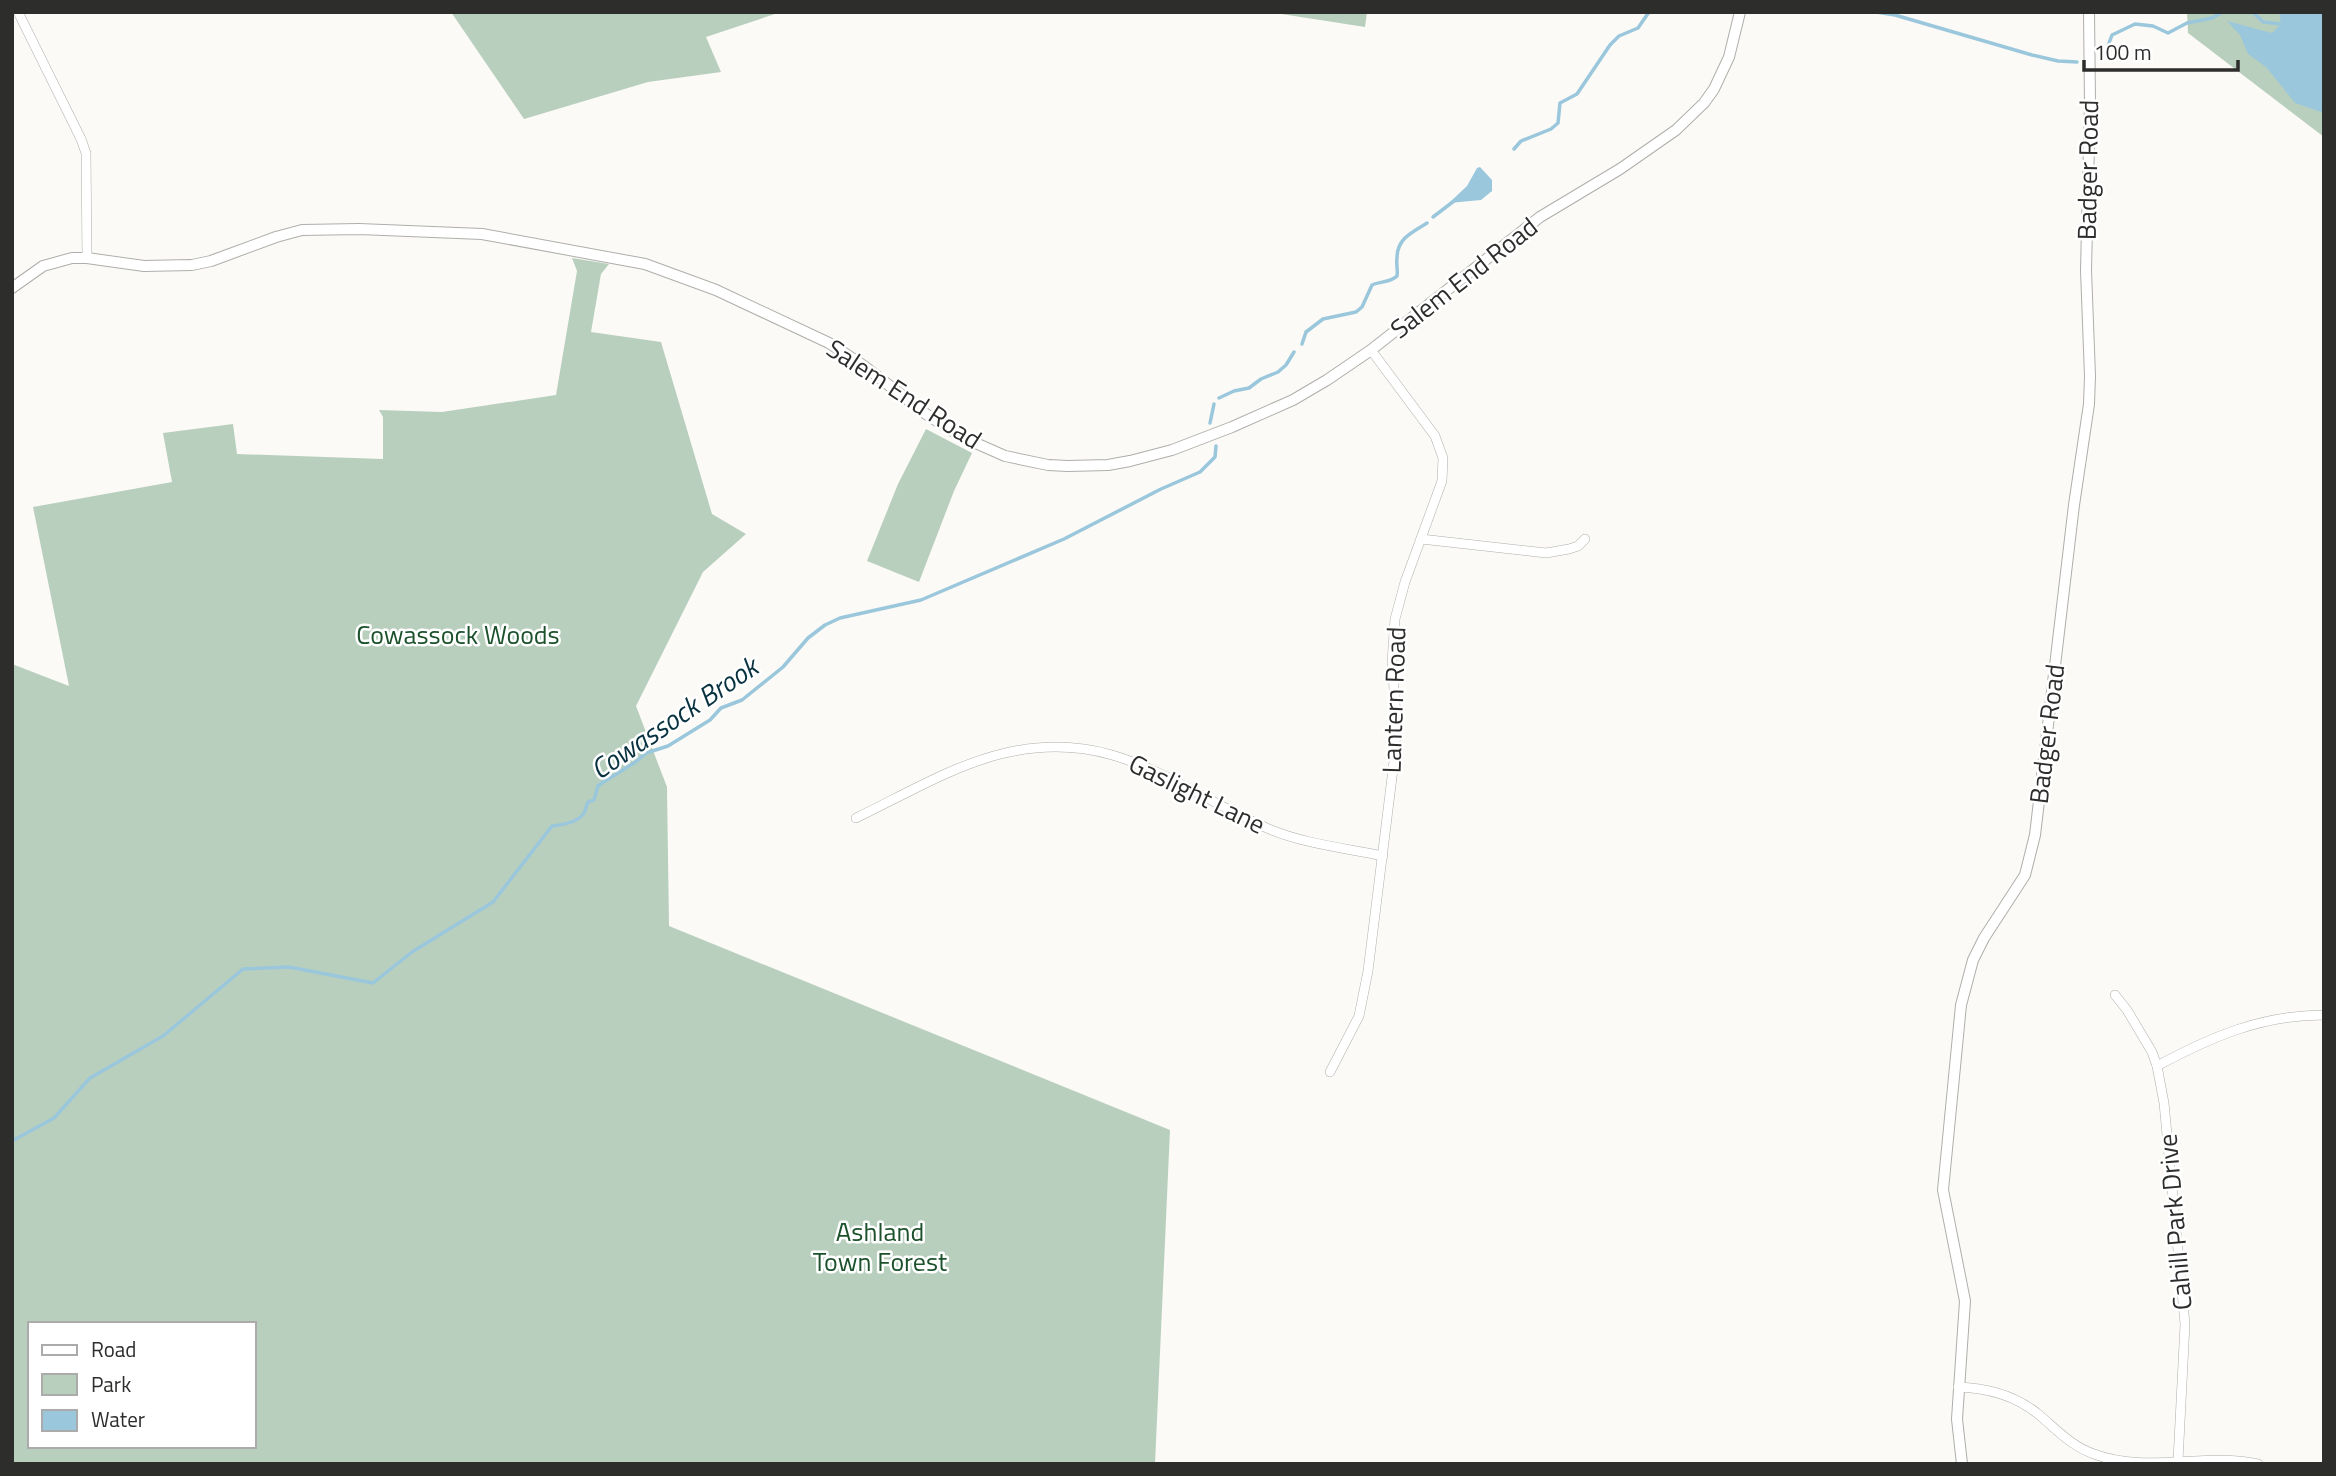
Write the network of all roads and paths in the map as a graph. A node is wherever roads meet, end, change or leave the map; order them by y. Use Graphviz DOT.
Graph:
graph roads {
  1 [pos="18,12"];
  2 [pos="1740,12"];
  3 [pos="2089,12"];
  4 [pos="88,258"];
  5 [pos="12,288"];
  6 [pos="1371,350"];
  7 [pos="1421,539"];
  8 [pos="1585,539"];
  9 [pos="856,818"];
  10 [pos="1383,856"];
  11 [pos="2115,995"];
  12 [pos="2324,1014"];
  13 [pos="2157,1066"];
  14 [pos="1330,1072"];
  15 [pos="1958,1387"];
  16 [pos="2178,1461"];
  17 [pos="1962,1464"];
  18 [pos="2258,1464"];
  1 -- 4 [label="street"];
  2 -- 6 [label="street, Salem End Road"];
  3 -- 15 [label="street, Badger Road"];
  4 -- 5 [label="street, Salem End Road"];
  4 -- 6 [label="street, Salem End Road"];
  6 -- 7 [label="street, Lantern Road"];
  7 -- 8 [label="street"];
  7 -- 10 [label="street, Lantern Road"];
  9 -- 10 [label="street, Gaslight Lane"];
  10 -- 14 [label="street, Lantern Road"];
  11 -- 13 [label="street, Cahill Park Drive"];
  12 -- 13 [label="street"];
  13 -- 16 [label="street, Cahill Park Drive"];
  15 -- 16 [label="street"];
  15 -- 17 [label="street, Badger Road"];
  16 -- 18 [label="street"];
}
